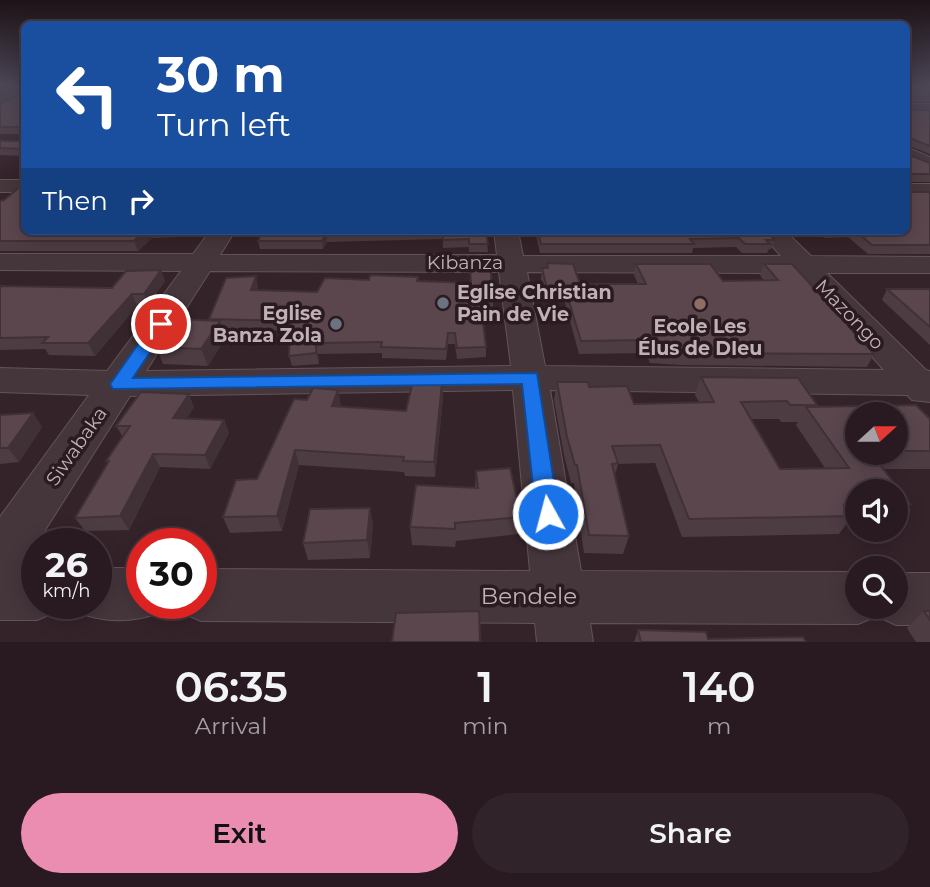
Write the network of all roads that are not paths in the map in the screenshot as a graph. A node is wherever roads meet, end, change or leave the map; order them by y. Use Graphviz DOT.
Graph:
graph roads {
  1 [pos="910,144"];
  2 [pos="930,144"];
  3 [pos="910,155"];
  4 [pos="930,165"];
  5 [pos="0,186"];
  6 [pos="21,186"];
  7 [pos="21,188"];
  8 [pos="910,191"];
  9 [pos="930,191"];
  10 [pos="0,203"];
  11 [pos="220,235"];
  12 [pos="775,235"];
  13 [pos="508,247"];
  14 [pos="0,262"];
  15 [pos="202,263"];
  16 [pos="930,265"];
  17 [pos="804,266"];
  18 [pos="530,378"];
  19 [pos="0,380"];
  20 [pos="119,384"];
  21 [pos="926,387"];
  22 [pos="0,557"];
  23 [pos="0,594"];
  24 [pos="21,594"];
  25 [pos="217,596"];
  26 [pos="845,599"];
  27 [pos="908,599"];
  28 [pos="930,599"];
  29 [pos="562,619"];
  1 -- 2 [label="street"];
  3 -- 4 [label="street"];
  5 -- 6 [label="street"];
  7 -- 10 [label="street"];
  8 -- 9 [label="street"];
  11 -- 15 [label="street, Siwabaka"];
  12 -- 17 [label="street, Mazongo"];
  13 -- 15 [label="street, Kibanza"];
  13 -- 17 [label="street, Kibanza"];
  13 -- 18 [label="street"];
  14 -- 15 [label="street, Kibanza"];
  15 -- 20 [label="street, Siwabaka"];
  16 -- 17 [label="street, Kibanza"];
  17 -- 21 [label="street, Mazongo"];
  18 -- 20 [label="street"];
  18 -- 21 [label="street"];
  18 -- 29 [label="street"];
  19 -- 20 [label="street"];
  20 -- 22 [label="street, Siwabaka"];
  23 -- 24 [label="street"];
  25 -- 29 [label="street, Bendele"];
  26 -- 29 [label="street, Bendele"];
  27 -- 28 [label="street"];
}
